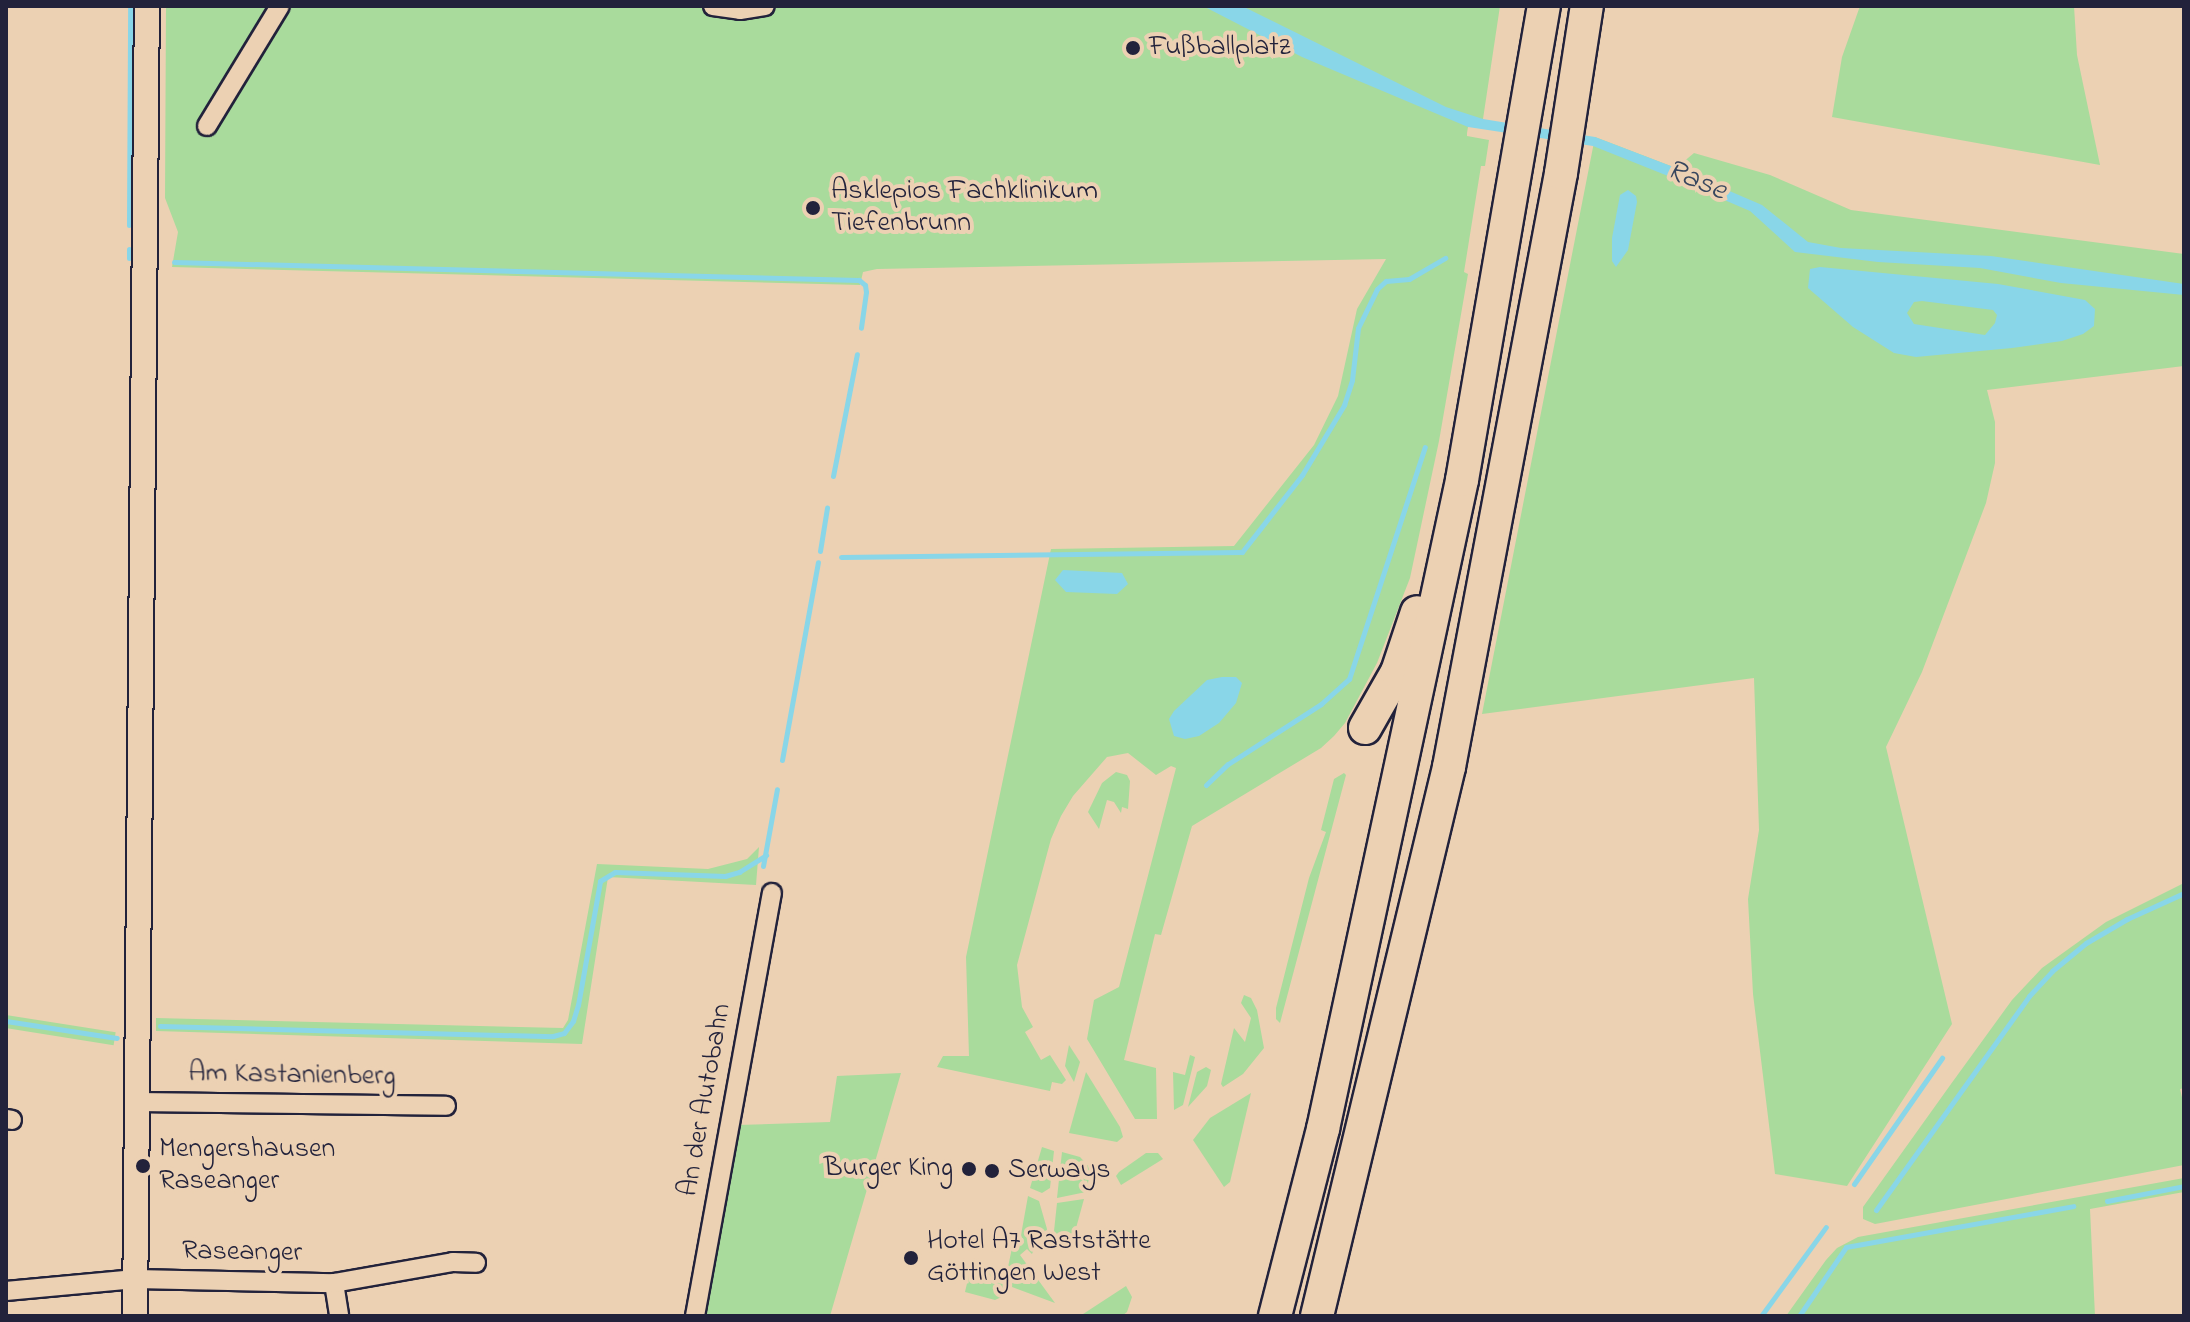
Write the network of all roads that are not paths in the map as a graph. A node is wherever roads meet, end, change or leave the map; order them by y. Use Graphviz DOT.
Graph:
graph roads {
  1 [pos="147,6"];
  2 [pos="280,6"];
  3 [pos="713,6"];
  4 [pos="765,6"];
  5 [pos="1544,6"];
  6 [pos="1587,6"];
  7 [pos="207,126"];
  8 [pos="1462,480"];
  9 [pos="1365,728"];
  10 [pos="772,893"];
  11 [pos="137,1102"];
  12 [pos="446,1106"];
  13 [pos="476,1263"];
  14 [pos="135,1279"];
  15 [pos="334,1283"];
  16 [pos="6,1291"];
  17 [pos="135,1316"];
  18 [pos="339,1316"];
  19 [pos="695,1316"];
  20 [pos="1275,1316"];
  21 [pos="1317,1316"];
  1 -- 11 [label="street"];
  2 -- 7 [label="street"];
  3 -- 4 [label="street"];
  5 -- 8 [label="highway"];
  6 -- 21 [label="highway"];
  8 -- 9 [label="highway"];
  8 -- 20 [label="highway"];
  10 -- 19 [label="street, An der Autobahn"];
  11 -- 12 [label="street, Am Kastanienberg"];
  11 -- 14 [label="street"];
  13 -- 15 [label="street, Raseanger"];
  14 -- 15 [label="street, Raseanger"];
  14 -- 16 [label="street, Raseanger"];
  14 -- 17 [label="street"];
  15 -- 18 [label="street"];
}
